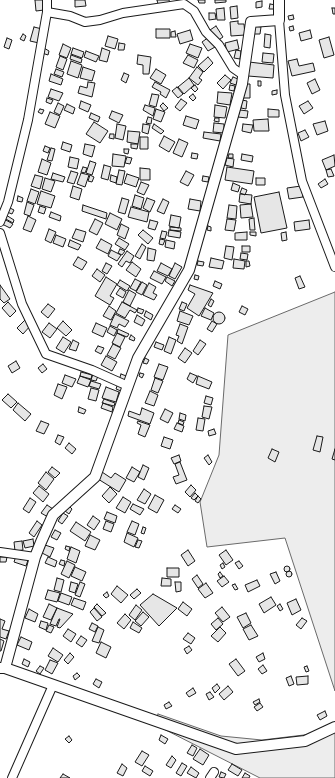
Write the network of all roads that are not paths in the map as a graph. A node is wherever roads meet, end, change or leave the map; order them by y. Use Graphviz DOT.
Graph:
graph roads {
  1 [pos="47,0"];
  2 [pos="279,0"];
  3 [pos="47,12"];
  4 [pos="279,20"];
  5 [pos="243,75"];
  6 [pos="0,222"];
  7 [pos="0,233"];
  8 [pos="335,267"];
  9 [pos="128,386"];
  10 [pos="0,552"];
  11 [pos="35,557"];
  12 [pos="2,668"];
  13 [pos="53,685"];
  14 [pos="335,727"];
  15 [pos="12,778"];
  1 -- 3 [label="street"];
  2 -- 4 [label="street"];
  3 -- 5 [label="street"];
  3 -- 6 [label="street"];
  4 -- 5 [label="street"];
  4 -- 8 [label="street"];
  5 -- 9 [label="street"];
  7 -- 9 [label="street"];
  9 -- 11 [label="street"];
  10 -- 11 [label="street"];
  11 -- 12 [label="street"];
  12 -- 13 [label="street"];
  13 -- 14 [label="street"];
  13 -- 15 [label="street"];
}
